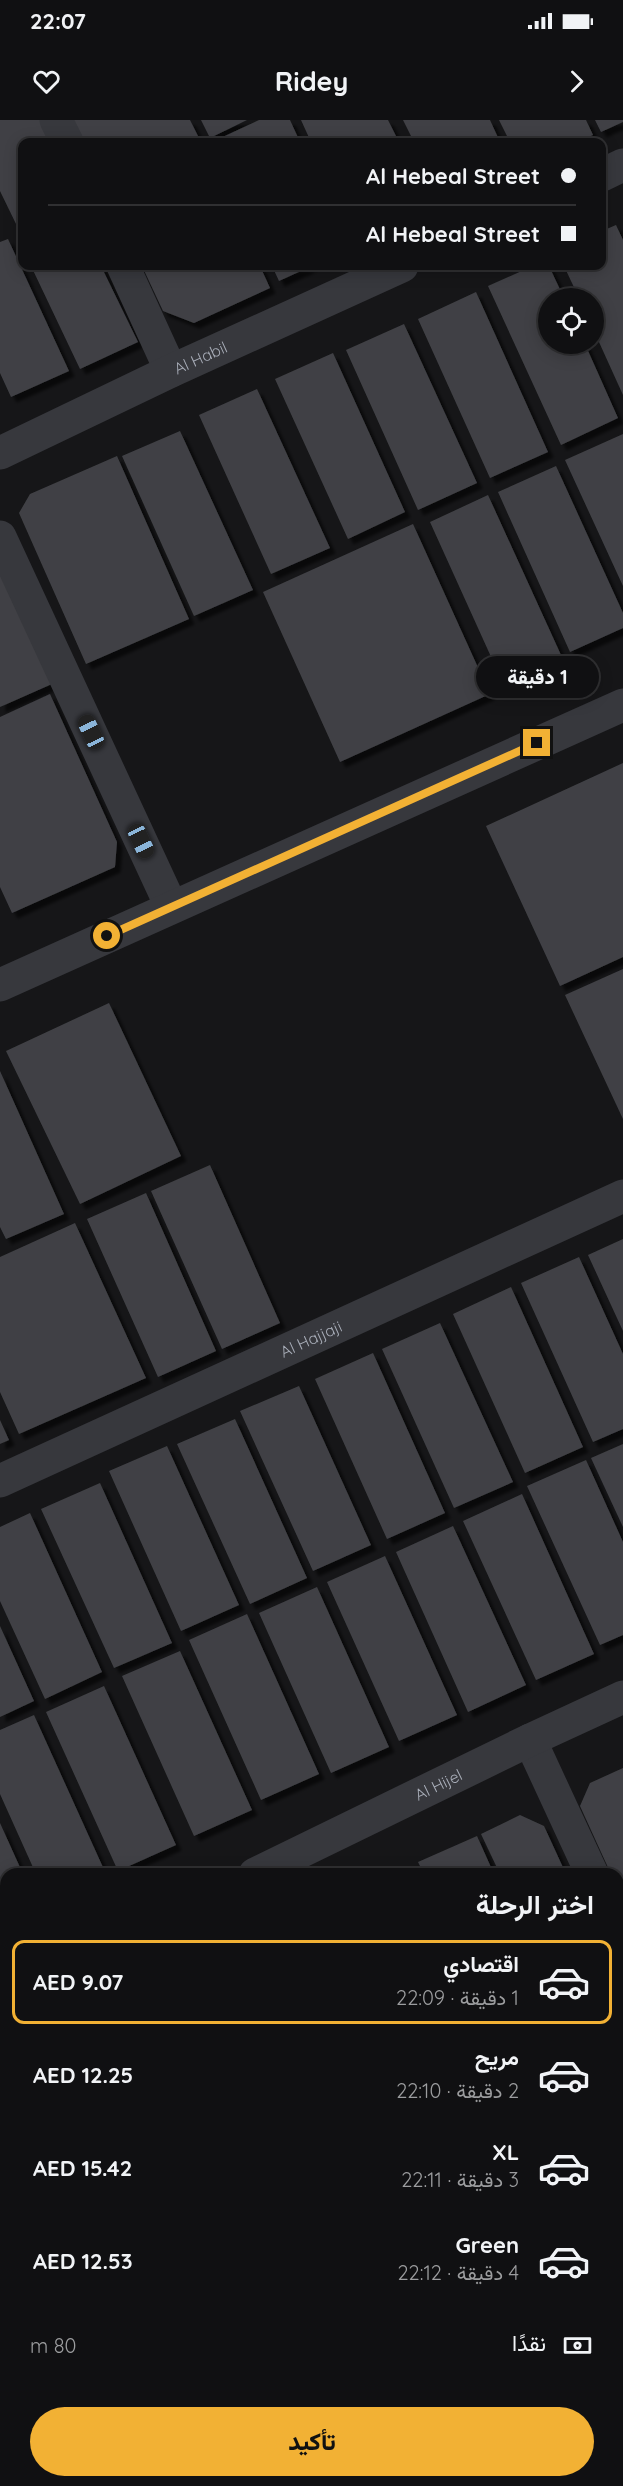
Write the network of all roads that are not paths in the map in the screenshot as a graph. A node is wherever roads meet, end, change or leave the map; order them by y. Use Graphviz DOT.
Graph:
graph roads {
  1 [pos="56,120"];
  2 [pos="65,138"];
  3 [pos="623,165"];
  4 [pos="606,173"];
  5 [pos="125,270"];
  6 [pos="393,270"];
  7 [pos="171,370"];
  8 [pos="0,453"];
  9 [pos="0,537"];
  10 [pos="623,705"];
  11 [pos="171,906"];
  12 [pos="0,985"];
  13 [pos="623,1196"];
  14 [pos="0,1481"];
  15 [pos="623,1697"];
  16 [pos="530,1740"];
  17 [pos="267,1868"];
  18 [pos="589,1868"];
  1 -- 2 [label="street"];
  3 -- 4 [label="street"];
  5 -- 7 [label="street"];
  6 -- 7 [label="street, Al Habil"];
  7 -- 8 [label="street, Al Habil"];
  9 -- 11 [label="street"];
  10 -- 11 [label="street"];
  11 -- 12 [label="street"];
  13 -- 14 [label="street, Al Hajjaji"];
  15 -- 16 [label="street, Al Hijel"];
  16 -- 17 [label="street, Al Hijel"];
  16 -- 18 [label="street"];
}
